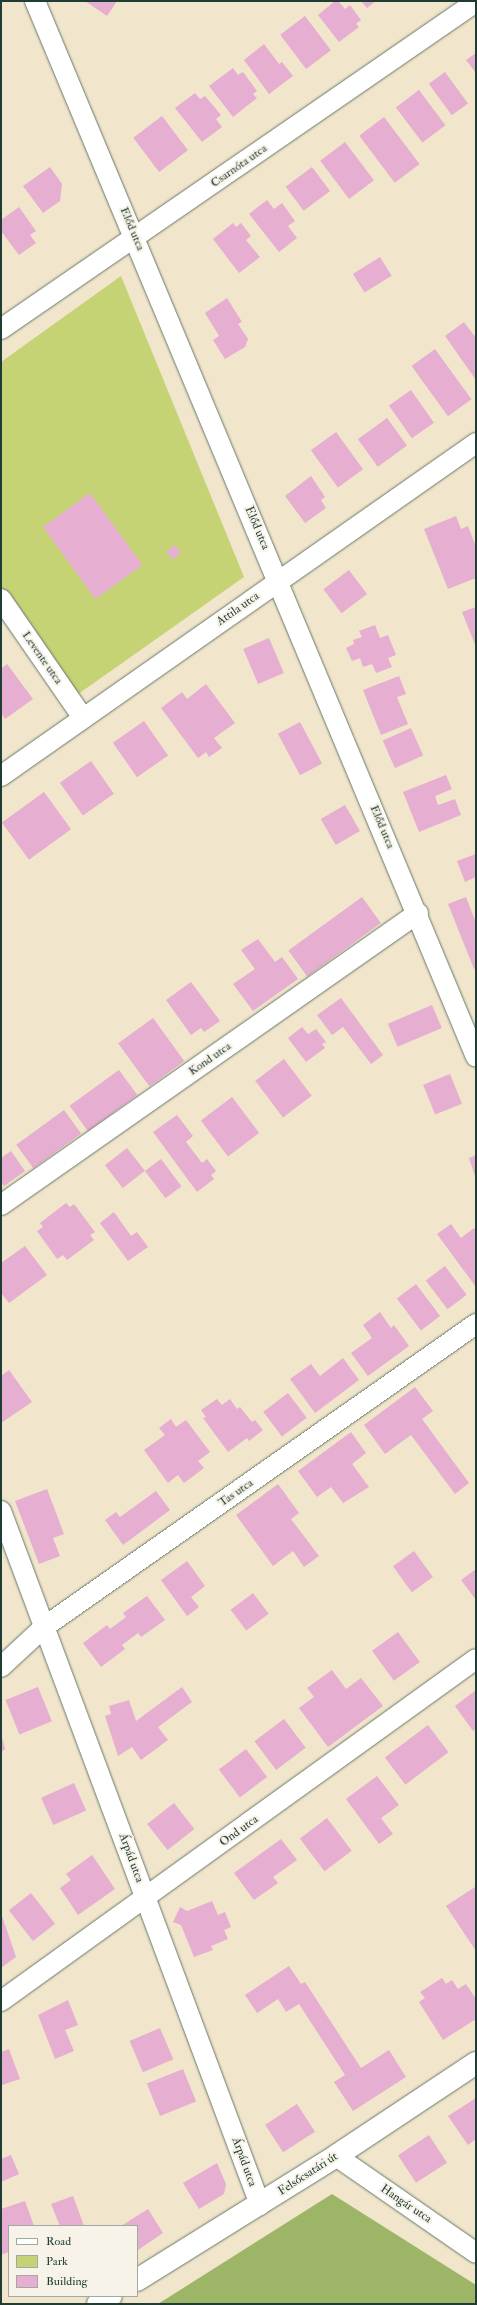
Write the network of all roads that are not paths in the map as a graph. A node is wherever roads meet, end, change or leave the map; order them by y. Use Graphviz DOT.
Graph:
graph roads {
  1 [pos="35,1"];
  2 [pos="476,2"];
  3 [pos="136,237"];
  4 [pos="1,329"];
  5 [pos="476,444"];
  6 [pos="279,580"];
  7 [pos="1,599"];
  8 [pos="83,718"];
  9 [pos="1,776"];
  10 [pos="418,914"];
  11 [pos="476,1057"];
  12 [pos="1,1205"];
  13 [pos="476,1324"];
  14 [pos="1,1511"];
  15 [pos="44,1627"];
  16 [pos="476,1659"];
  17 [pos="1,1667"];
  18 [pos="146,1899"];
  19 [pos="1,2001"];
  20 [pos="476,2063"];
  21 [pos="336,2156"];
  22 [pos="260,2205"];
  23 [pos="476,2253"];
  24 [pos="138,2279"];
  25 [pos="109,2297"];
  26 [pos="98,2304"];
  1 -- 3 [label="street, Előd utca"];
  2 -- 3 [label="street, Csarnóta utca"];
  3 -- 4 [label="street, Csarnóta utca"];
  3 -- 6 [label="street, Előd utca"];
  5 -- 6 [label="street, Attila utca"];
  6 -- 8 [label="street, Attila utca"];
  6 -- 10 [label="street, Előd utca"];
  7 -- 8 [label="street, Levente utca"];
  8 -- 9 [label="street, Attila utca"];
  10 -- 11 [label="street, Előd utca"];
  10 -- 12 [label="street, Kond utca"];
  13 -- 15 [label="street, Tas utca"];
  14 -- 15 [label="street, Árpád utca"];
  15 -- 17 [label="street, Tas utca"];
  15 -- 18 [label="street, Árpád utca"];
  16 -- 18 [label="street, Ond utca"];
  18 -- 19 [label="street, Ond utca"];
  18 -- 22 [label="street, Árpád utca"];
  20 -- 21 [label="street, Felsőcsatári út"];
  21 -- 22 [label="street, Felsőcsatári út"];
  21 -- 23 [label="street, Hangár utca"];
  22 -- 24 [label="street, Felsőcsatári út"];
  25 -- 26 [label="street"];
}
